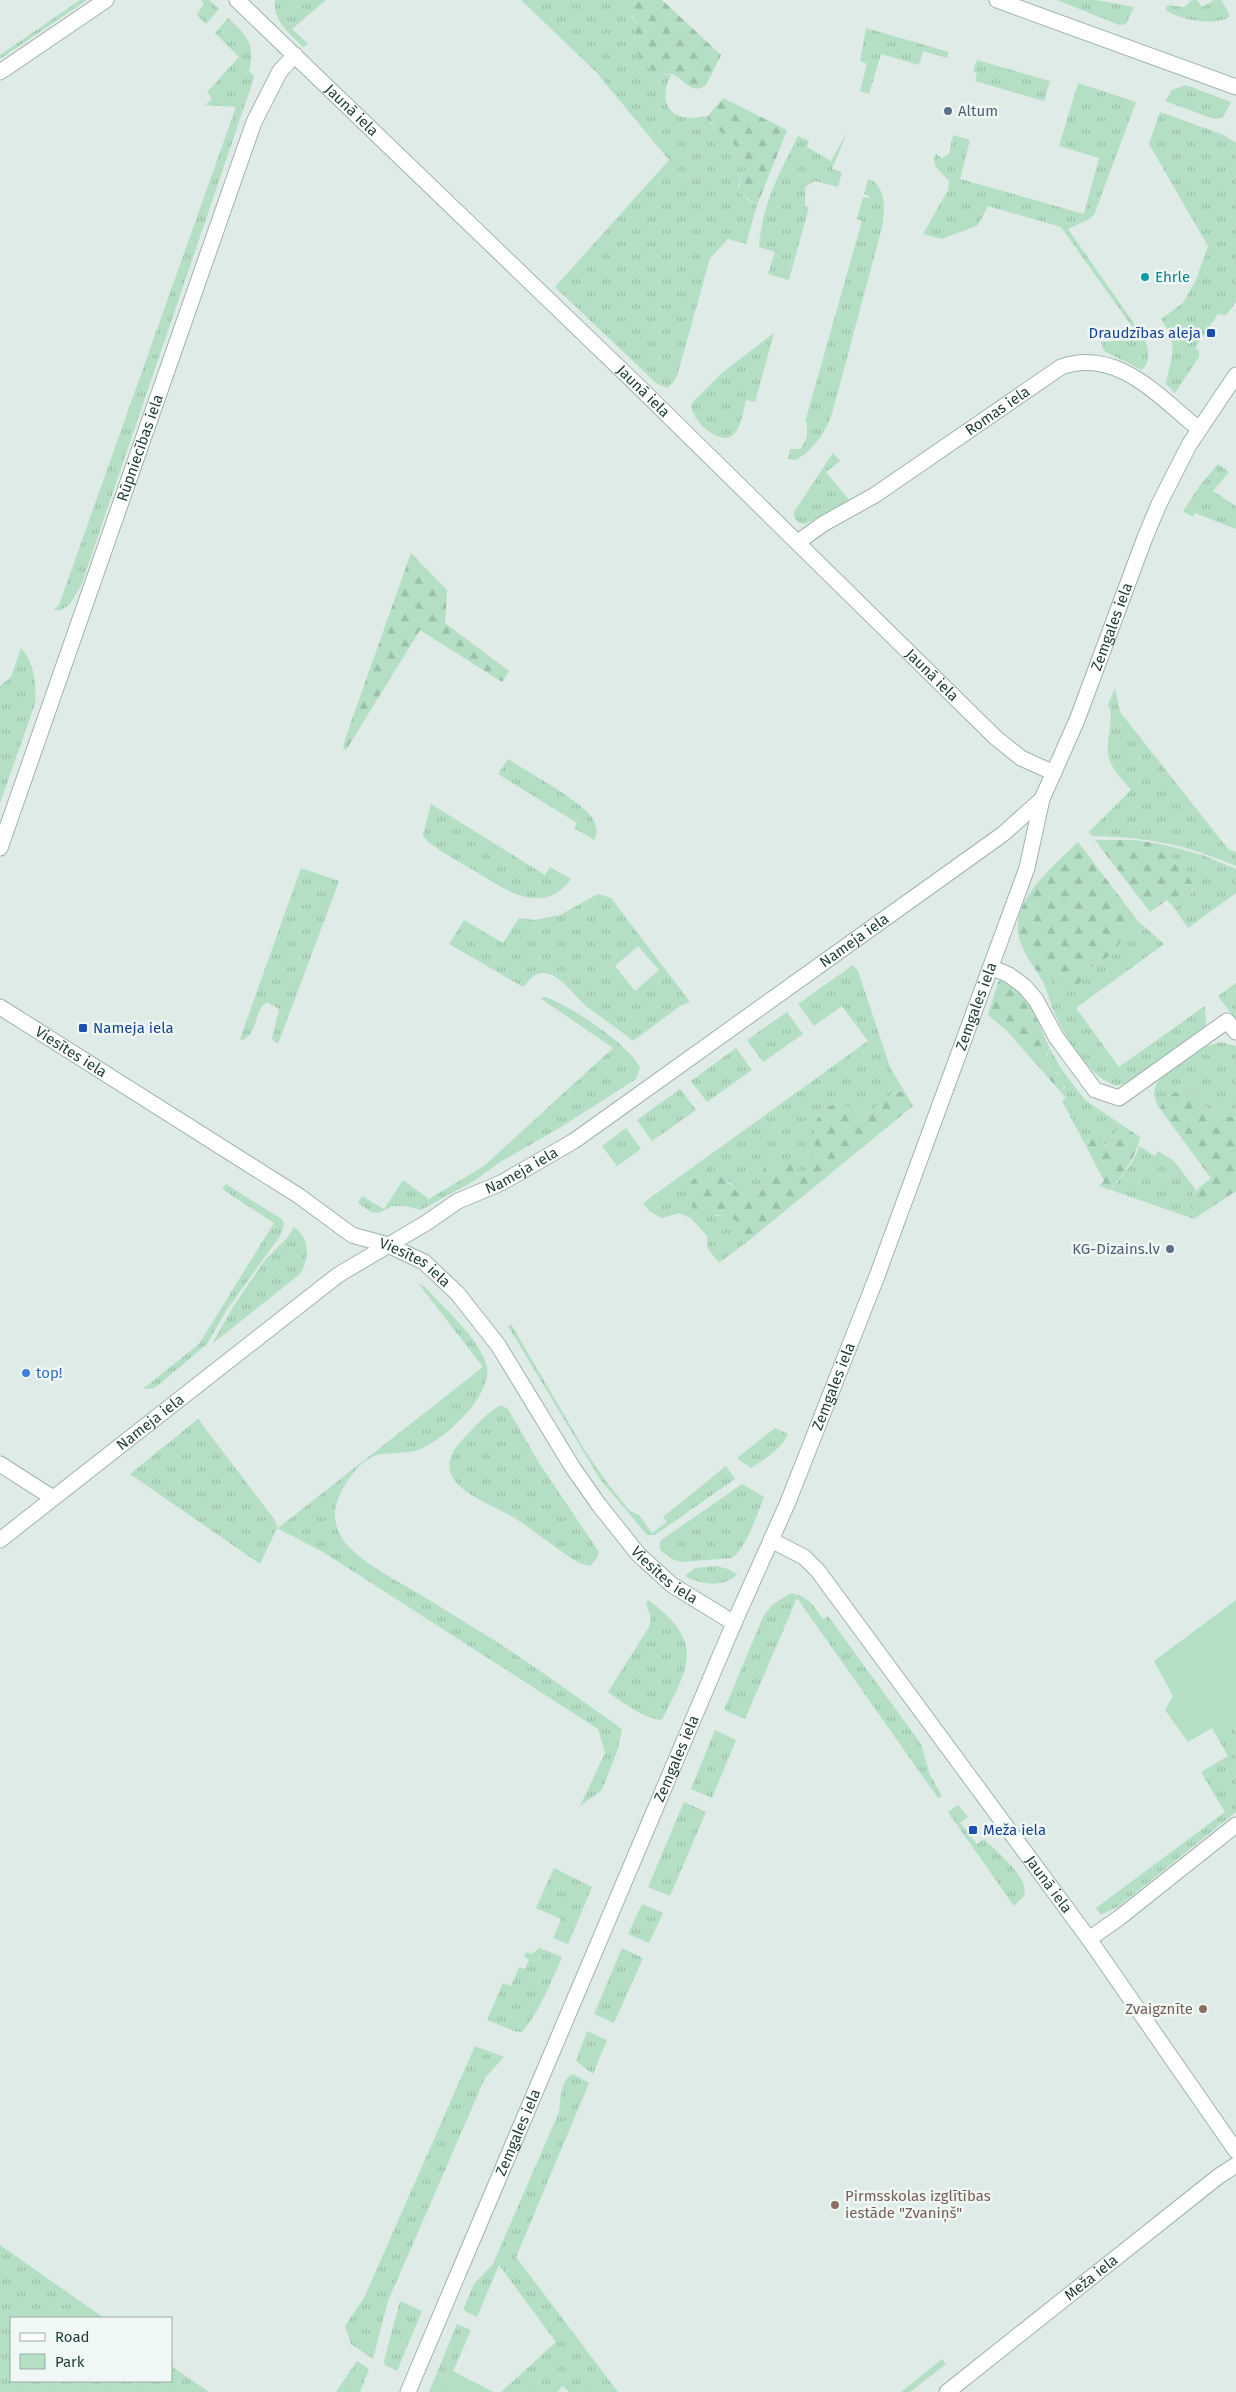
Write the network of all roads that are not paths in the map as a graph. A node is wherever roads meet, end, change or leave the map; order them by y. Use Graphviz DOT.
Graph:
graph roads {
  1 [pos="106,0"];
  2 [pos="997,0"];
  3 [pos="247,3"];
  4 [pos="295,55"];
  5 [pos="0,72"];
  6 [pos="1236,87"];
  7 [pos="1236,375"];
  8 [pos="1199,428"];
  9 [pos="798,542"];
  10 [pos="1054,772"];
  11 [pos="1042,799"];
  12 [pos="0,848"];
  13 [pos="991,966"];
  14 [pos="0,1006"];
  15 [pos="1236,1032"];
  16 [pos="388,1245"];
  17 [pos="0,1464"];
  18 [pos="53,1498"];
  19 [pos="0,1540"];
  20 [pos="772,1540"];
  21 [pos="734,1623"];
  22 [pos="1236,1825"];
  23 [pos="1089,1939"];
  24 [pos="1236,2151"];
  25 [pos="1236,2165"];
  26 [pos="408,2392"];
  27 [pos="947,2392"];
  1 -- 5 [label="street"];
  2 -- 6 [label="street"];
  3 -- 4 [label="street, Jaunā iela"];
  4 -- 9 [label="street, Jaunā iela"];
  4 -- 12 [label="street, Rūpniecības iela"];
  7 -- 8 [label="street, Zemgales iela"];
  8 -- 9 [label="street, Romas iela"];
  8 -- 10 [label="street, Zemgales iela"];
  9 -- 10 [label="street, Jaunā iela"];
  10 -- 11 [label="street, Zemgales iela"];
  11 -- 13 [label="street, Zemgales iela"];
  11 -- 16 [label="street, Nameja iela"];
  13 -- 15 [label="street"];
  13 -- 20 [label="street, Zemgales iela"];
  14 -- 16 [label="street, Viesītes iela"];
  16 -- 18 [label="street, Nameja iela"];
  16 -- 21 [label="street, Viesītes iela"];
  17 -- 18 [label="street"];
  18 -- 19 [label="street, Nameja iela"];
  20 -- 21 [label="street, Zemgales iela"];
  20 -- 23 [label="street, Jaunā iela"];
  21 -- 26 [label="street, Zemgales iela"];
  22 -- 23 [label="street"];
  23 -- 24 [label="street, Jaunā iela"];
  25 -- 27 [label="street, Meža iela"];
}
